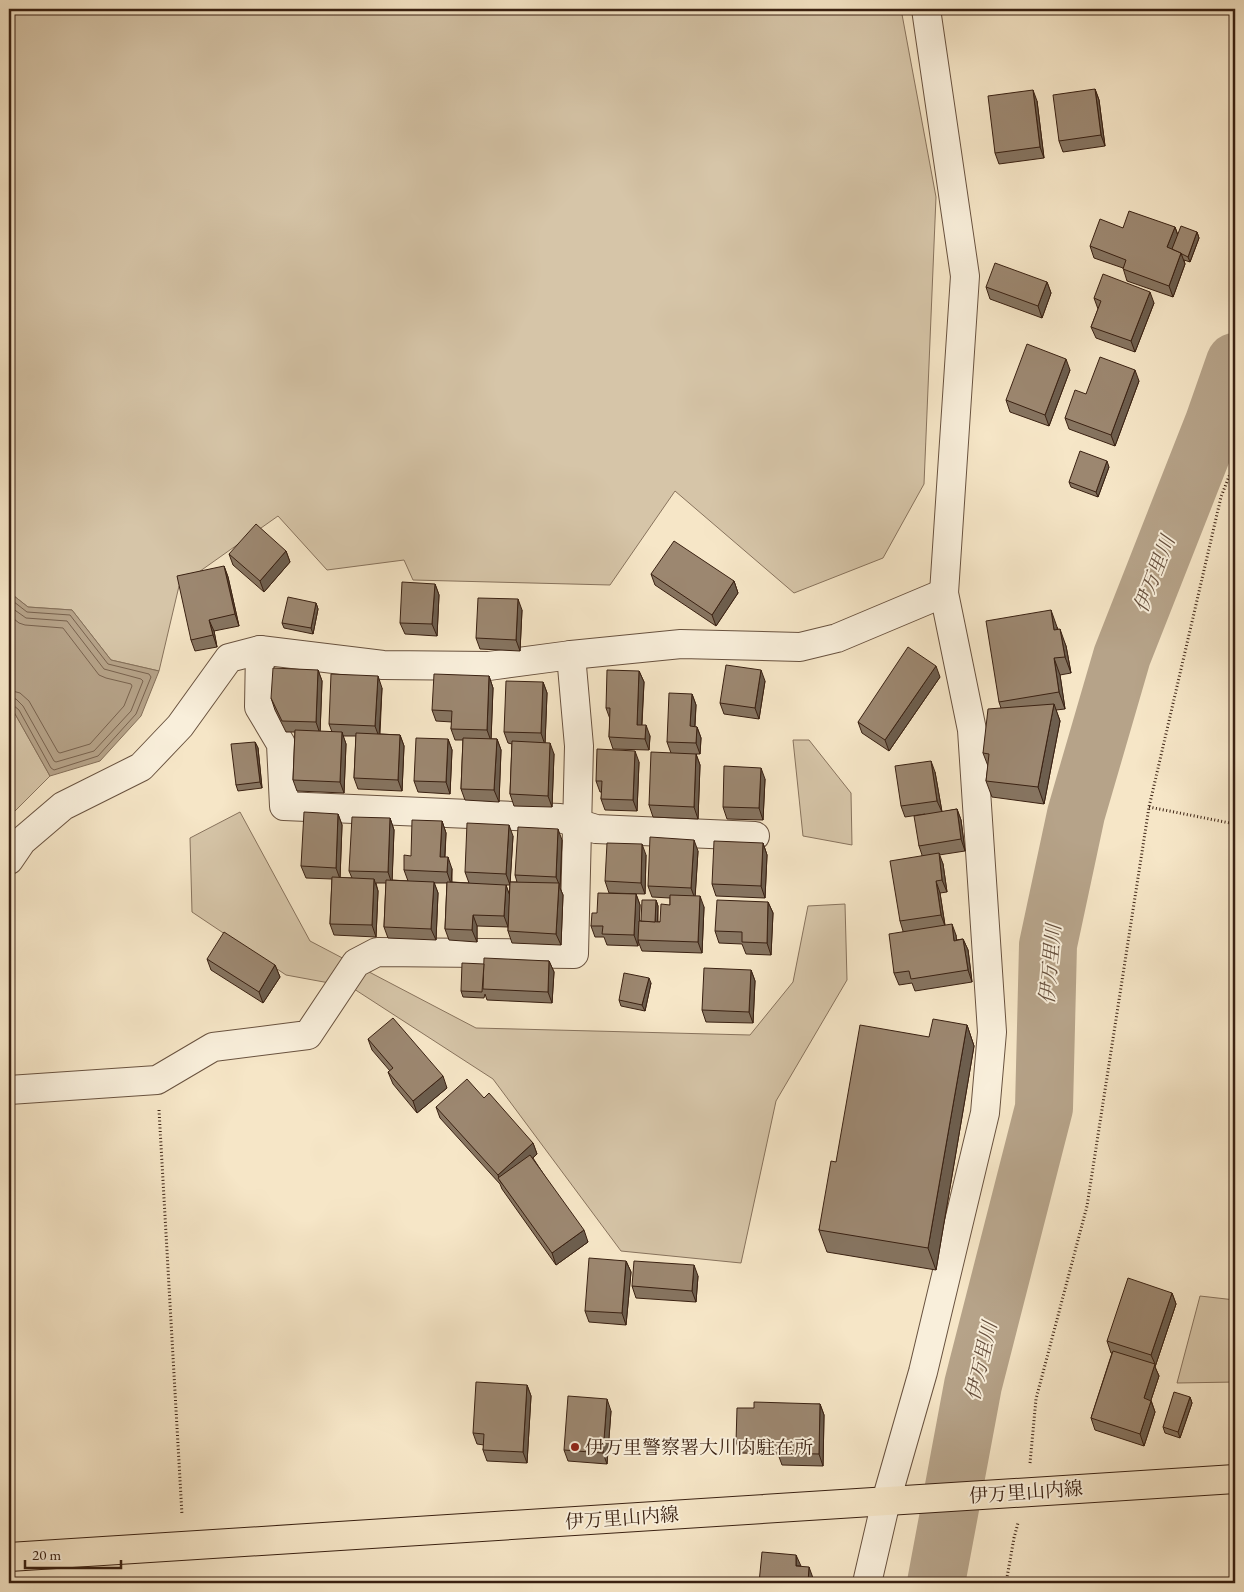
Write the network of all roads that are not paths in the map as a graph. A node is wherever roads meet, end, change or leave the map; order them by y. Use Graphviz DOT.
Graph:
graph roads {
  1 [pos="926,9"];
  2 [pos="944,593"];
  3 [pos="260,650"];
  4 [pos="571,655"];
  5 [pos="577,823"];
  6 [pos="755,836"];
  7 [pos="9,860"];
  8 [pos="9,1090"];
  9 [pos="1235,1478"];
  10 [pos="891,1501"];
  11 [pos="9,1557"];
  12 [pos="867,1583"];
  1 -- 2 [label="street"];
  2 -- 4 [label="street"];
  2 -- 10 [label="street"];
  3 -- 4 [label="street"];
  3 -- 5 [label="street"];
  3 -- 7 [label="street"];
  4 -- 5 [label="street"];
  5 -- 6 [label="street"];
  5 -- 8 [label="street"];
  9 -- 10 [label="main road, 伊万里山内線"];
  10 -- 11 [label="main road, 伊万里山内線"];
  10 -- 12 [label="street"];
}
